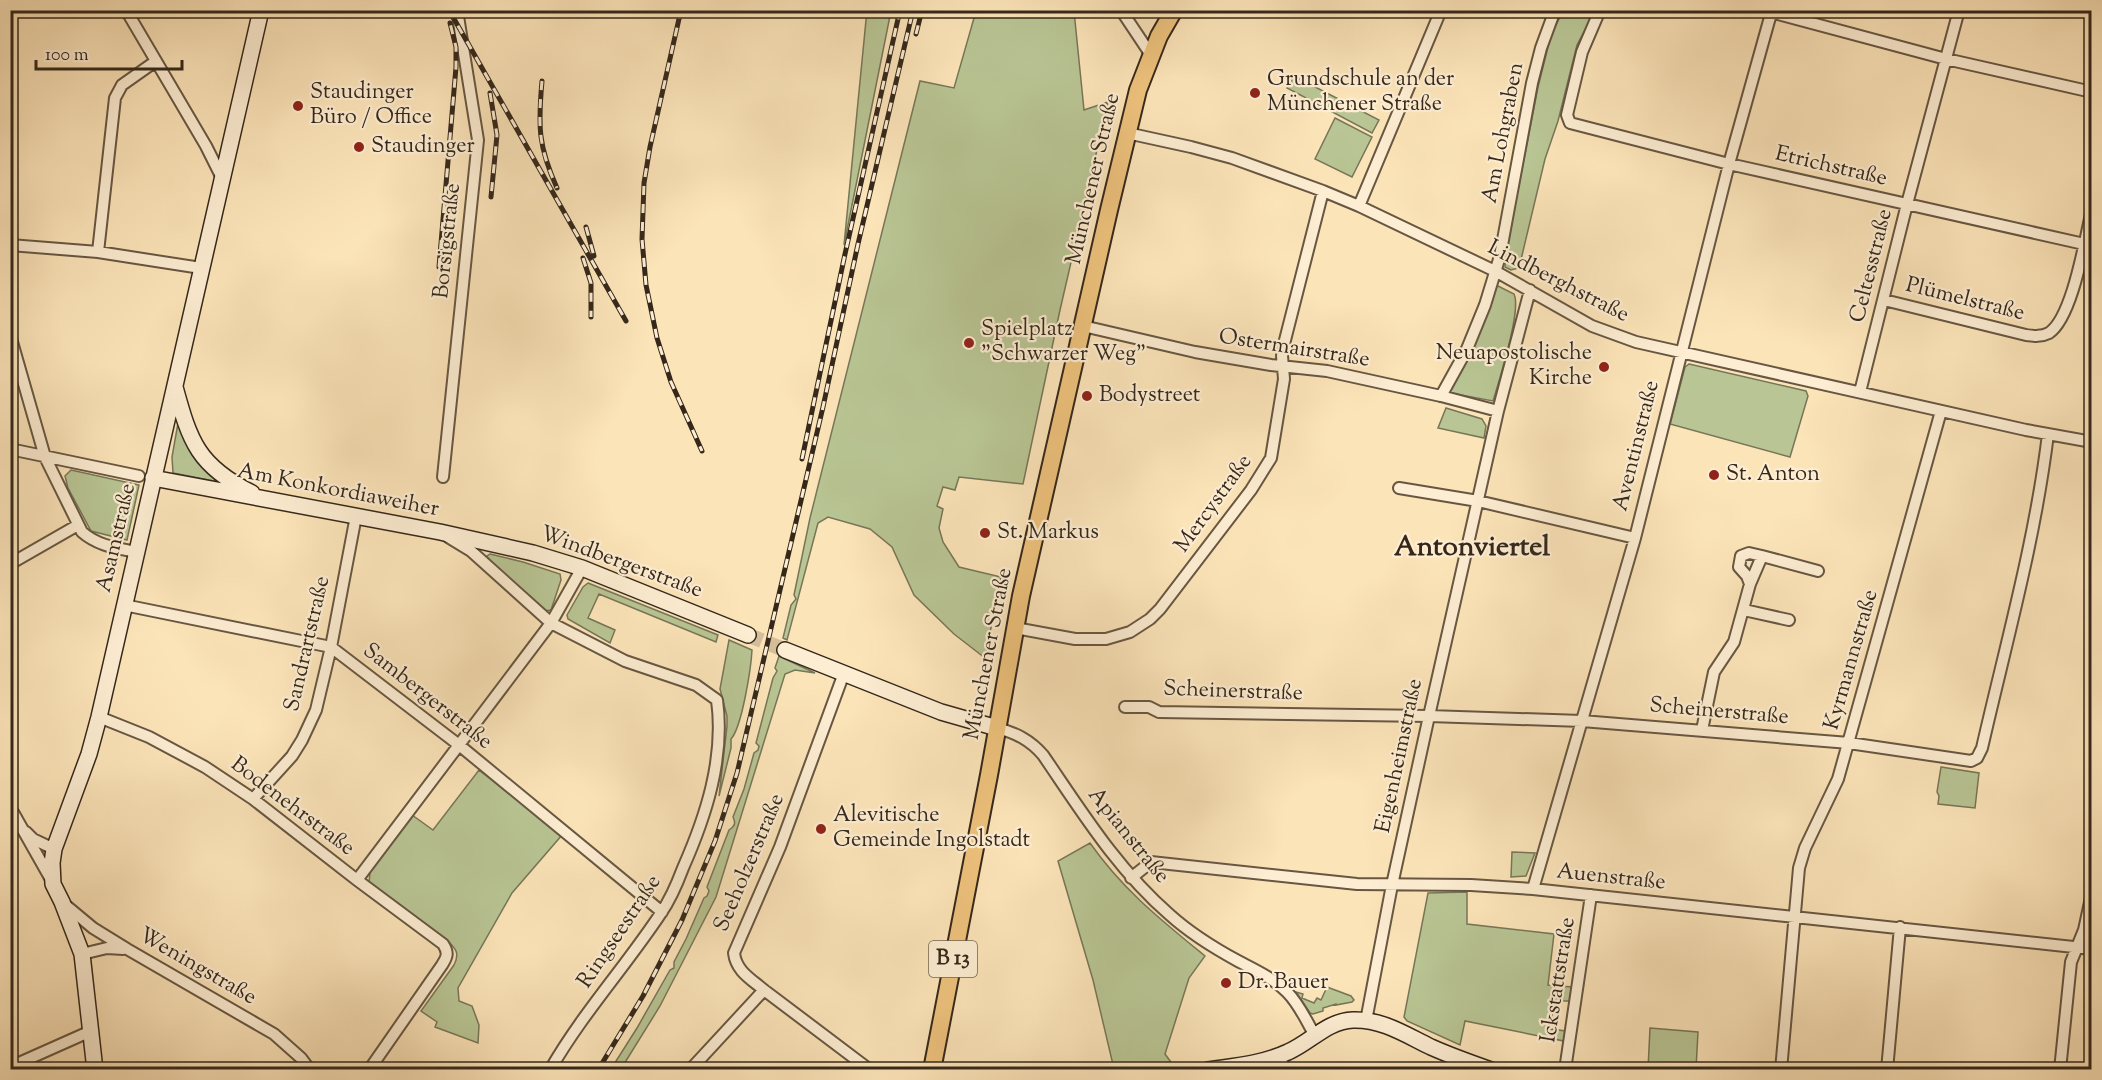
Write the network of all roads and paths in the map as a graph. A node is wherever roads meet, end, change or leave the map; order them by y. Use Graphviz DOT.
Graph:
graph roads {
  1 [pos="126,10"];
  2 [pos="261,10"];
  3 [pos="457,10"];
  4 [pos="1121,10"];
  5 [pos="1174,10"];
  6 [pos="1441,10"];
  7 [pos="1555,10"];
  8 [pos="1600,10"];
  9 [pos="1959,10"];
  10 [pos="1770,11"];
  11 [pos="1152,55"];
  12 [pos="1946,59"];
  13 [pos="156,61"];
  14 [pos="2091,92"];
  15 [pos="1127,133"];
  16 [pos="1729,164"];
  17 [pos="222,178"];
  18 [pos="1323,191"];
  19 [pos="1907,204"];
  20 [pos="1359,206"];
  21 [pos="2091,210"];
  22 [pos="2084,244"];
  23 [pos="10,245"];
  24 [pos="98,252"];
  25 [pos="201,268"];
  26 [pos="1495,271"];
  27 [pos="1530,290"];
  28 [pos="1884,300"];
  29 [pos="1083,326"];
  30 [pos="10,335"];
  31 [pos="1680,353"];
  32 [pos="1283,366"];
  33 [pos="175,384"];
  34 [pos="1860,392"];
  35 [pos="1441,396"];
  36 [pos="1498,411"];
  37 [pos="1941,411"];
  38 [pos="2048,434"];
  39 [pos="2091,442"];
  40 [pos="10,449"];
  41 [pos="45,457"];
  42 [pos="146,477"];
  43 [pos="443,477"];
  44 [pos="1399,488"];
  45 [pos="268,501"];
  46 [pos="1478,501"];
  47 [pos="356,516"];
  48 [pos="78,525"];
  49 [pos="440,532"];
  50 [pos="1635,538"];
  51 [pos="136,552"];
  52 [pos="1762,556"];
  53 [pos="10,564"];
  54 [pos="582,568"];
  55 [pos="1818,571"];
  56 [pos="1750,584"];
  57 [pos="124,605"];
  58 [pos="1744,610"];
  59 [pos="1790,620"];
  60 [pos="551,623"];
  61 [pos="1015,628"];
  62 [pos="748,635"];
  63 [pos="331,647"];
  64 [pos="786,650"];
  65 [pos="844,673"];
  66 [pos="717,700"];
  67 [pos="1125,707"];
  68 [pos="1429,716"];
  69 [pos="99,717"];
  70 [pos="1582,721"];
  71 [pos="997,728"];
  72 [pos="1702,730"];
  73 [pos="1849,743"];
  74 [pos="459,745"];
  75 [pos="253,799"];
  76 [pos="10,807"];
  77 [pos="22,828"];
  78 [pos="54,849"];
  79 [pos="1131,878"];
  80 [pos="357,880"];
  81 [pos="53,884"];
  82 [pos="1392,885"];
  83 [pos="1533,889"];
  84 [pos="2091,893"];
  85 [pos="1591,896"];
  86 [pos="62,902"];
  87 [pos="662,912"];
  88 [pos="1794,916"];
  89 [pos="1900,927"];
  90 [pos="2076,948"];
  91 [pos="2091,949"];
  92 [pos="127,950"];
  93 [pos="82,954"];
  94 [pos="764,990"];
  95 [pos="1366,1021"];
  96 [pos="90,1031"];
  97 [pos="1314,1034"];
  98 [pos="1276,1057"];
  99 [pos="10,1067"];
  100 [pos="95,1070"];
  101 [pos="310,1070"];
  102 [pos="369,1070"];
  103 [pos="550,1070"];
  104 [pos="690,1070"];
  105 [pos="870,1070"];
  106 [pos="932,1070"];
  107 [pos="1208,1070"];
  108 [pos="1288,1070"];
  109 [pos="1491,1070"];
  110 [pos="1565,1070"];
  111 [pos="1781,1070"];
  112 [pos="1887,1070"];
  113 [pos="2060,1070"];
  1 -- 13 [label="street"];
  2 -- 17 [label="street, Asamstraße"];
  3 -- 43 [label="street, Borsigstraße"];
  4 -- 11 [label="street"];
  5 -- 11 [label="main road, Münchener Straße / B 13"];
  6 -- 20 [label="street"];
  7 -- 26 [label="street, Am Lohgraben"];
  8 -- 16 [label="street, Etrichstraße"];
  9 -- 12 [label="street, Celtesstraße"];
  10 -- 12 [label="street"];
  10 -- 16 [label="street, Aventinstraße"];
  11 -- 15 [label="main road, Münchener Straße / B 13"];
  12 -- 14 [label="street"];
  12 -- 19 [label="street, Celtesstraße"];
  13 -- 17 [label="street"];
  13 -- 24 [label="street"];
  15 -- 18 [label="street, Lindberghstraße"];
  15 -- 29 [label="main road, Münchener Straße / B 13"];
  16 -- 19 [label="street, Etrichstraße"];
  16 -- 31 [label="street, Aventinstraße"];
  17 -- 25 [label="street, Asamstraße"];
  18 -- 20 [label="street, Lindberghstraße"];
  18 -- 32 [label="street, Mercystraße"];
  19 -- 22 [label="street, Etrichstraße"];
  19 -- 28 [label="street, Celtesstraße"];
  20 -- 26 [label="street, Lindberghstraße"];
  21 -- 22 [label="street, Plümelstraße"];
  22 -- 28 [label="street, Plümelstraße"];
  23 -- 24 [label="street"];
  24 -- 25 [label="street"];
  25 -- 33 [label="street, Asamstraße"];
  26 -- 27 [label="street, Lindberghstraße"];
  26 -- 35 [label="street, Am Lohgraben"];
  27 -- 31 [label="street, Lindberghstraße"];
  27 -- 36 [label="street"];
  28 -- 34 [label="street, Celtesstraße"];
  29 -- 32 [label="street, Ostermairstraße"];
  29 -- 61 [label="main road, Münchener Straße / B 13"];
  30 -- 41 [label="street"];
  31 -- 34 [label="street, Lindberghstraße"];
  31 -- 50 [label="street, Aventinstraße"];
  32 -- 35 [label="street, Ostermairstraße"];
  32 -- 61 [label="street, Mercystraße"];
  33 -- 42 [label="street, Asamstraße"];
  33 -- 45 [label="street"];
  34 -- 37 [label="street, Lindberghstraße"];
  35 -- 36 [label="street, Ostermairstraße"];
  36 -- 46 [label="street"];
  37 -- 38 [label="street, Lindberghstraße"];
  37 -- 73 [label="street, Kyrmannstraße"];
  38 -- 39 [label="street, Lindberghstraße"];
  38 -- 73 [label="street, Scheinerstraße"];
  40 -- 41 [label="street"];
  41 -- 42 [label="street"];
  41 -- 48 [label="street"];
  42 -- 45 [label="street, Am Konkordiaweiher"];
  42 -- 51 [label="street, Asamstraße"];
  44 -- 46 [label="street"];
  45 -- 47 [label="street, Am Konkordiaweiher"];
  46 -- 50 [label="street"];
  46 -- 68 [label="street, Eigenheimstraße"];
  47 -- 49 [label="street, Am Konkordiaweiher"];
  47 -- 63 [label="street, Sandrartstraße"];
  48 -- 51 [label="street"];
  48 -- 53 [label="street"];
  49 -- 54 [label="street, Windbergerstraße"];
  49 -- 60 [label="street, Am Konkordiaweiher"];
  50 -- 70 [label="street, Aventinstraße"];
  51 -- 57 [label="street, Asamstraße"];
  52 -- 55 [label="street"];
  52 -- 56 [label="street"];
  52 -- 56 [label="street"];
  54 -- 60 [label="street"];
  54 -- 62 [label="street, Windbergerstraße"];
  56 -- 58 [label="street"];
  57 -- 63 [label="street, Sambergerstraße"];
  57 -- 69 [label="street, Asamstraße"];
  58 -- 59 [label="street"];
  58 -- 72 [label="street"];
  60 -- 66 [label="street, Am Konkordiaweiher"];
  60 -- 74 [label="street"];
  61 -- 71 [label="main road, Münchener Straße / B 13"];
  63 -- 74 [label="street, Sambergerstraße"];
  63 -- 75 [label="street, Sandrartstraße"];
  64 -- 65 [label="street"];
  65 -- 71 [label="street"];
  65 -- 94 [label="street, Seeholzerstraße"];
  66 -- 87 [label="street, Ringseestraße"];
  67 -- 68 [label="street, Scheinerstraße"];
  68 -- 70 [label="street, Scheinerstraße"];
  68 -- 82 [label="street, Eigenheimstraße"];
  69 -- 75 [label="street, Bodenehrstraße"];
  69 -- 78 [label="street, Asamstraße"];
  70 -- 72 [label="street, Scheinerstraße"];
  70 -- 83 [label="street, Aventinstraße"];
  71 -- 79 [label="street, Apianstraße"];
  71 -- 106 [label="main road, Münchener Straße / B 13"];
  72 -- 73 [label="street, Scheinerstraße"];
  73 -- 88 [label="street, Kyrmannstraße"];
  74 -- 80 [label="street"];
  74 -- 87 [label="street, Sambergerstraße"];
  75 -- 80 [label="street, Bodenehrstraße"];
  76 -- 77 [label="street"];
  77 -- 78 [label="street"];
  77 -- 81 [label="street"];
  78 -- 81 [label="street, Asamstraße"];
  79 -- 82 [label="street, Auenstraße"];
  79 -- 97 [label="street, Apianstraße"];
  80 -- 102 [label="street, Bodenehrstraße"];
  81 -- 86 [label="street, Asamstraße"];
  82 -- 83 [label="street, Auenstraße"];
  82 -- 95 [label="street, Eigenheimstraße"];
  83 -- 85 [label="street, Auenstraße"];
  84 -- 90 [label="street"];
  85 -- 88 [label="street, Auenstraße"];
  85 -- 110 [label="street, Ickstattstraße"];
  86 -- 92 [label="street, Weningstraße"];
  86 -- 93 [label="street, Asamstraße"];
  87 -- 103 [label="street, Ringseestraße"];
  88 -- 89 [label="street, Auenstraße"];
  88 -- 111 [label="street, Kyrmannstraße"];
  89 -- 90 [label="street, Auenstraße"];
  89 -- 112 [label="street"];
  90 -- 91 [label="street, Auenstraße"];
  90 -- 113 [label="street"];
  92 -- 93 [label="street"];
  92 -- 101 [label="street, Weningstraße"];
  93 -- 96 [label="street, Asamstraße"];
  94 -- 104 [label="street"];
  94 -- 105 [label="street, Seeholzerstraße"];
  95 -- 97 [label="street"];
  95 -- 109 [label="street"];
  96 -- 99 [label="street"];
  96 -- 100 [label="street, Asamstraße"];
  97 -- 98 [label="street"];
  98 -- 107 [label="street"];
  98 -- 108 [label="street"];
}
